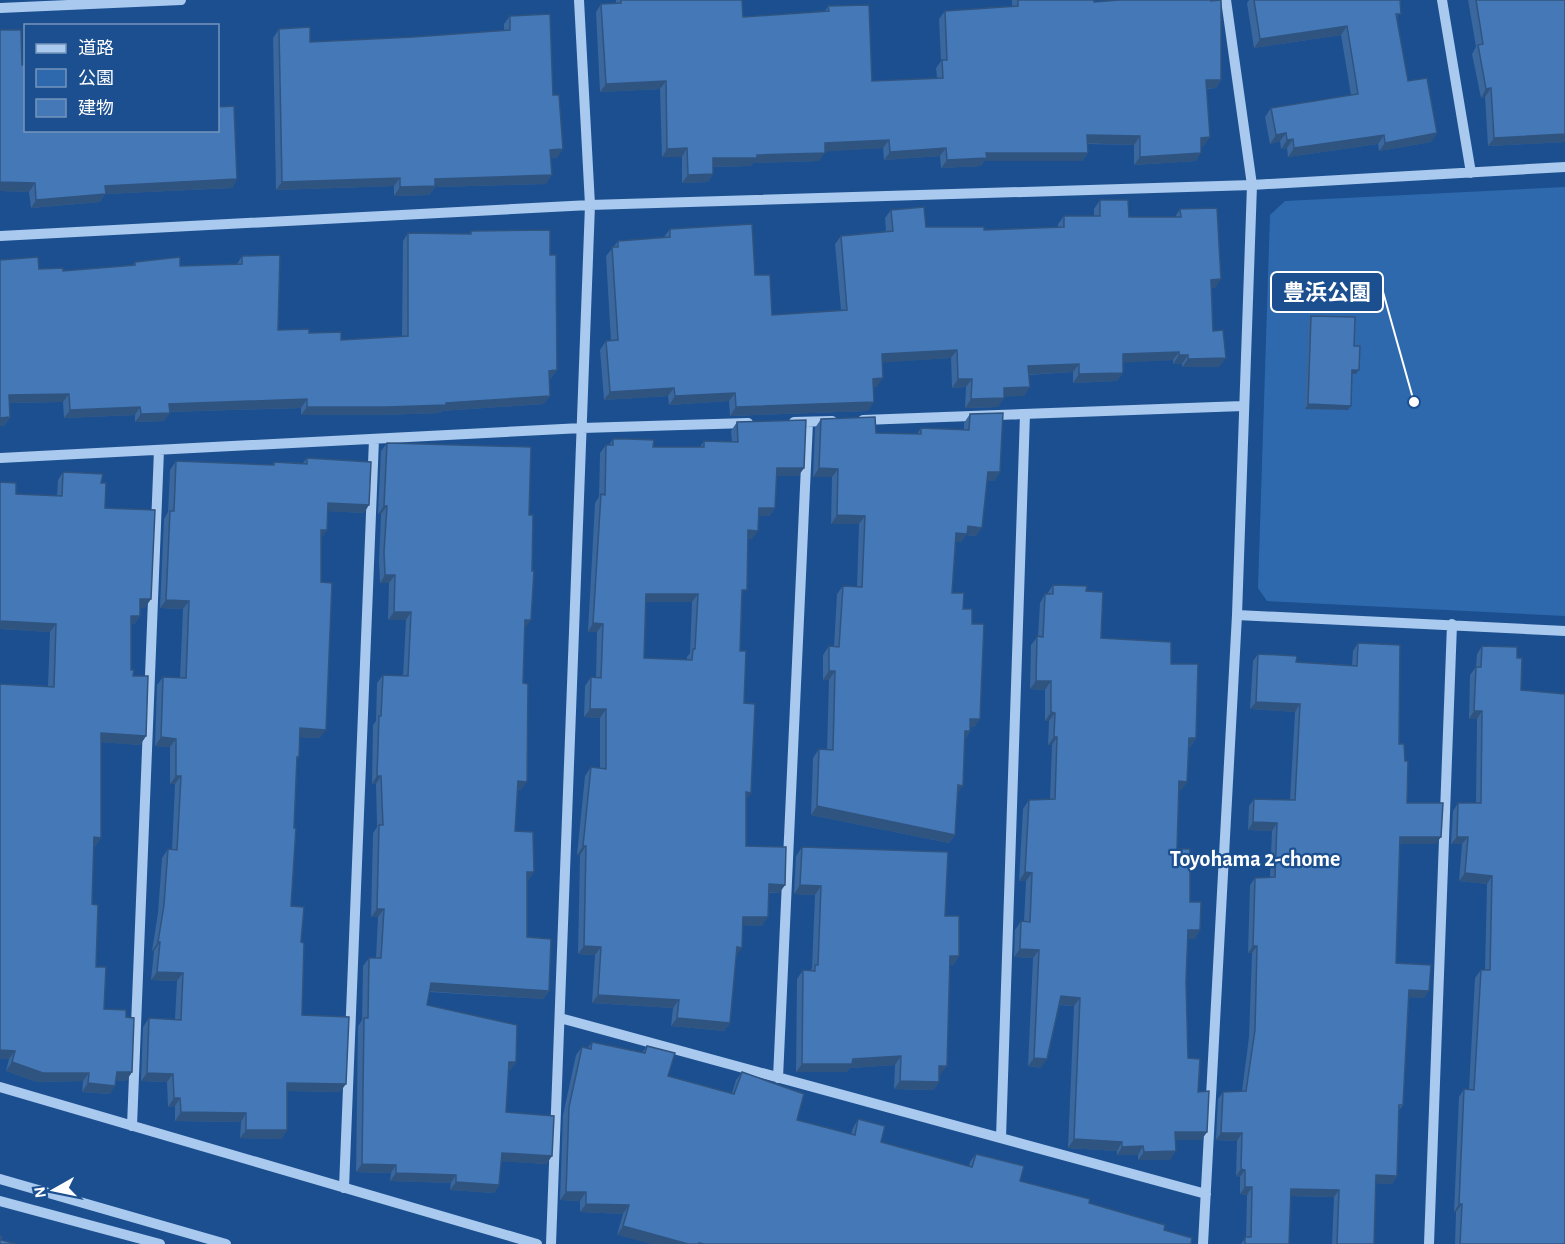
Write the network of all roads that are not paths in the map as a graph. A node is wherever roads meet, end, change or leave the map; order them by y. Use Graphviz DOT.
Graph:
graph roads {
  1 [pos="164,0"];
  2 [pos="181,0"];
  3 [pos="579,0"];
  4 [pos="1226,0"];
  5 [pos="1442,0"];
  6 [pos="0,8"];
  7 [pos="1565,167"];
  8 [pos="1471,173"];
  9 [pos="1252,185"];
  10 [pos="590,205"];
  11 [pos="0,236"];
  12 [pos="1243,406"];
  13 [pos="1025,414"];
  14 [pos="784,422"];
  15 [pos="808,422"];
  16 [pos="760,423"];
  17 [pos="582,428"];
  18 [pos="374,439"];
  19 [pos="159,450"];
  20 [pos="0,458"];
  21 [pos="1237,615"];
  22 [pos="1452,624"];
  23 [pos="1565,631"];
  24 [pos="560,1018"];
  25 [pos="778,1077"];
  26 [pos="0,1087"];
  27 [pos="132,1126"];
  28 [pos="1001,1138"];
  29 [pos="0,1179"];
  30 [pos="344,1188"];
  31 [pos="1206,1194"];
  32 [pos="0,1201"];
  33 [pos="160,1244"];
  34 [pos="226,1244"];
  35 [pos="537,1244"];
  36 [pos="551,1244"];
  37 [pos="1203,1244"];
  38 [pos="1429,1244"];
  1 -- 2 [label="street"];
  1 -- 6 [label="street"];
  3 -- 10 [label="street"];
  4 -- 9 [label="street"];
  5 -- 8 [label="street"];
  7 -- 8 [label="street"];
  8 -- 9 [label="street"];
  9 -- 10 [label="street"];
  9 -- 12 [label="street"];
  10 -- 11 [label="street"];
  10 -- 17 [label="street"];
  12 -- 13 [label="street"];
  12 -- 21 [label="street"];
  13 -- 15 [label="street"];
  13 -- 28 [label="street"];
  14 -- 15 [label="street"];
  15 -- 25 [label="street"];
  16 -- 17 [label="street"];
  17 -- 18 [label="street"];
  17 -- 24 [label="street"];
  18 -- 19 [label="street"];
  18 -- 30 [label="street"];
  19 -- 20 [label="street"];
  19 -- 27 [label="street"];
  21 -- 22 [label="street"];
  21 -- 31 [label="street"];
  22 -- 23 [label="street"];
  22 -- 38 [label="street"];
  24 -- 25 [label="street"];
  24 -- 36 [label="street"];
  25 -- 28 [label="street"];
  26 -- 27 [label="street"];
  27 -- 30 [label="street"];
  28 -- 31 [label="street"];
  29 -- 34 [label="street"];
  30 -- 35 [label="street"];
  31 -- 37 [label="street"];
  32 -- 33 [label="street"];
}
